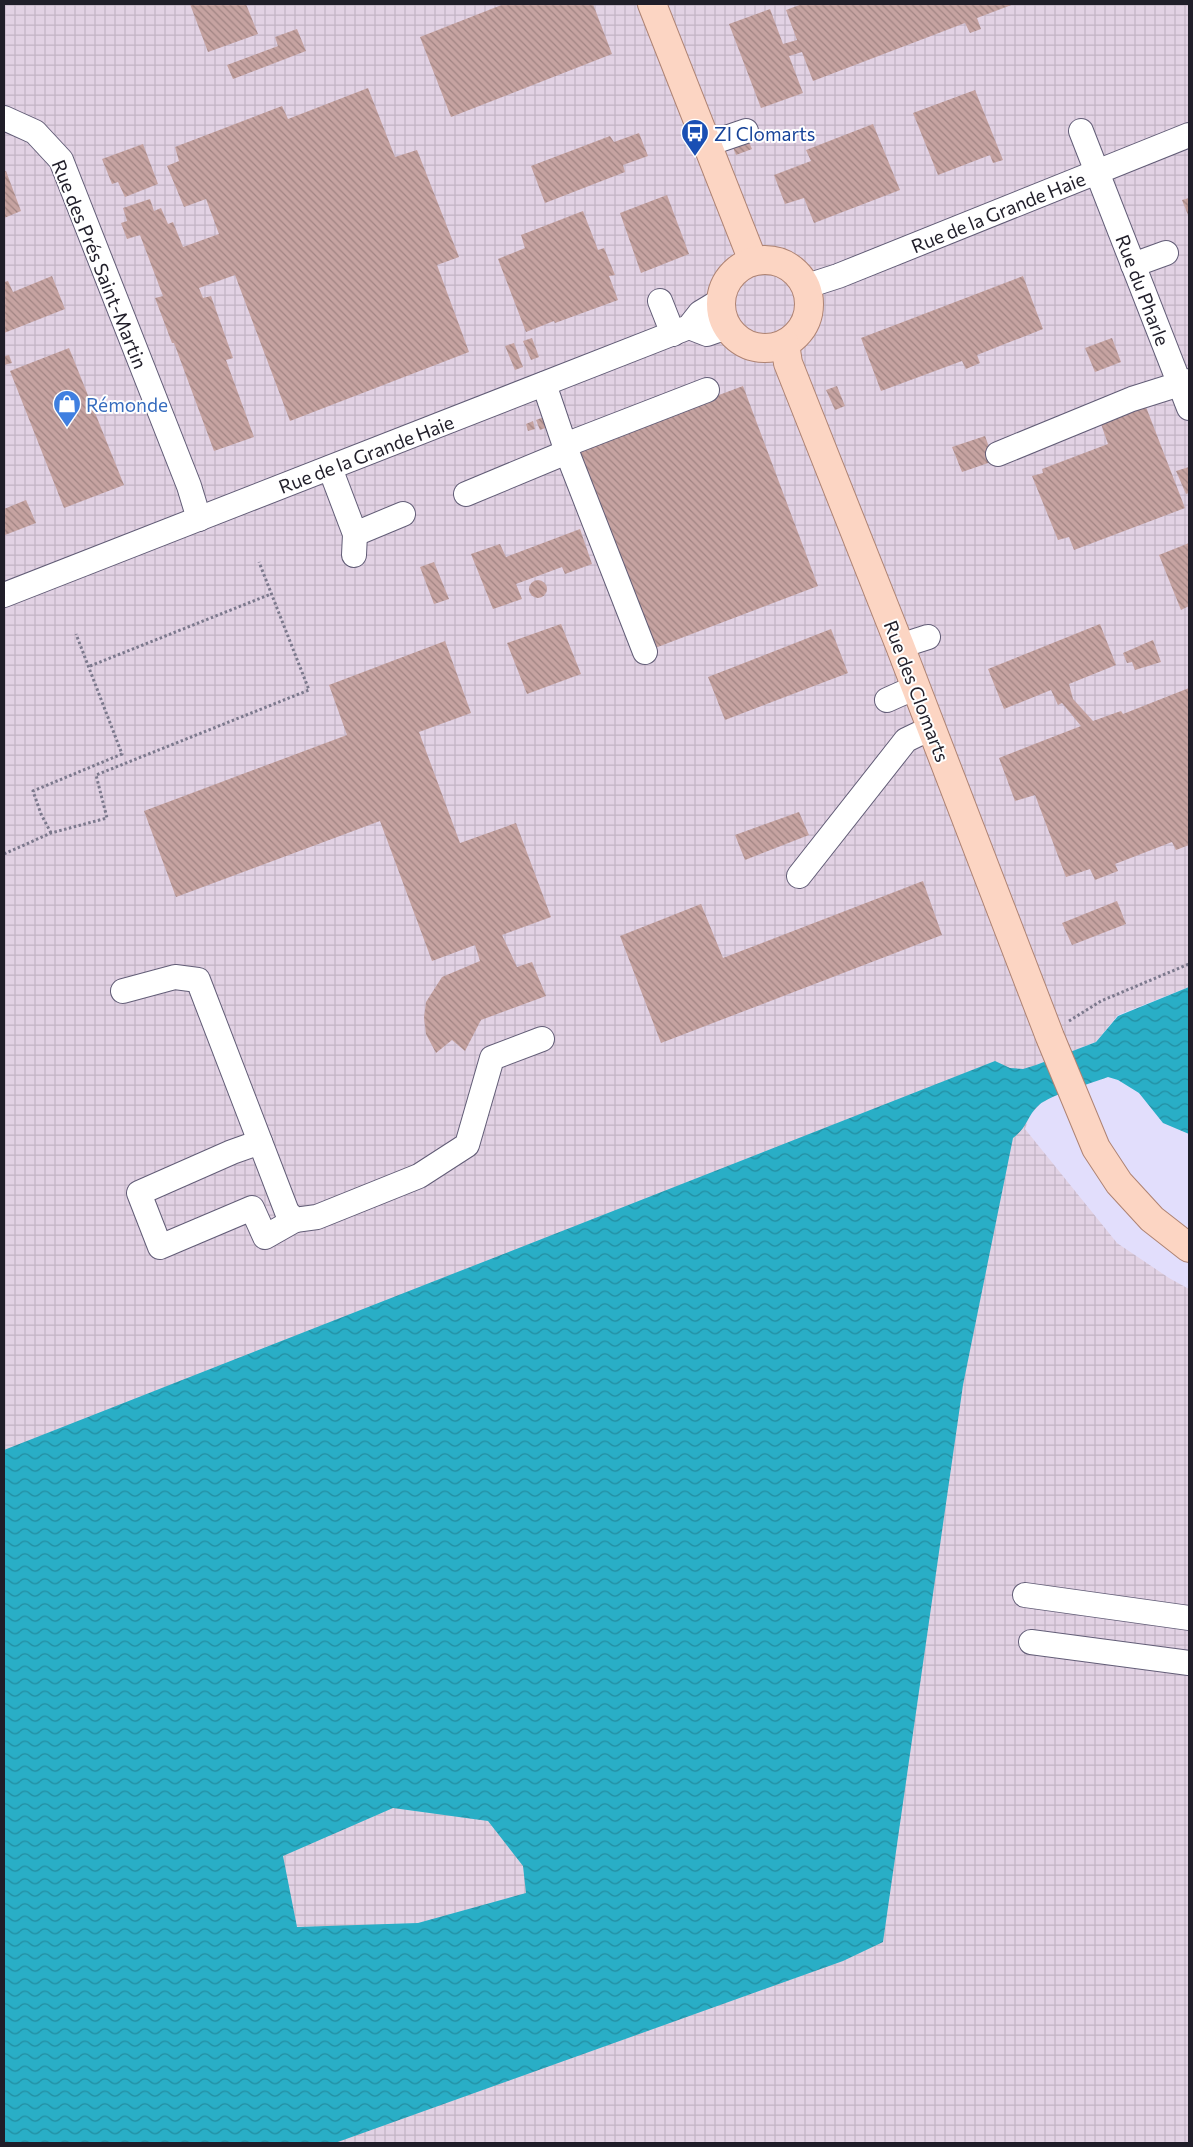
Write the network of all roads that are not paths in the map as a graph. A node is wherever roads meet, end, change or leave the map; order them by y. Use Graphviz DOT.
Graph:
graph roads {
  1 [pos="652,4"];
  2 [pos="4,118"];
  3 [pos="1081,130"];
  4 [pos="746,131"];
  5 [pos="1189,135"];
  6 [pos="708,144"];
  7 [pos="1097,172"];
  8 [pos="1166,253"];
  9 [pos="753,261"];
  10 [pos="1130,276"];
  11 [pos="806,286"];
  12 [pos="660,301"];
  13 [pos="724,314"];
  14 [pos="681,331"];
  15 [pos="785,344"];
  16 [pos="1185,382"];
  17 [pos="544,384"];
  18 [pos="707,390"];
  19 [pos="1189,408"];
  20 [pos="566,448"];
  21 [pos="998,454"];
  22 [pos="330,468"];
  23 [pos="466,494"];
  24 [pos="403,514"];
  25 [pos="199,519"];
  26 [pos="4,595"];
  27 [pos="928,637"];
  28 [pos="900,646"];
  29 [pos="645,652"];
  30 [pos="916,687"];
  31 [pos="887,700"];
  32 [pos="931,728"];
  33 [pos="799,876"];
  34 [pos="124,991"];
  35 [pos="542,1039"];
  36 [pos="260,1142"];
  37 [pos="295,1220"];
  38 [pos="1189,1248"];
  39 [pos="1025,1595"];
  40 [pos="1189,1618"];
  41 [pos="1031,1642"];
  42 [pos="1189,1662"];
  1 -- 6 [label="main road"];
  2 -- 25 [label="street, Rue des Prés Saint-Martin"];
  3 -- 7 [label="street, Rue du Pharle"];
  4 -- 6 [label="street"];
  5 -- 7 [label="street, Rue de la Grande Haie"];
  6 -- 9 [label="main road"];
  7 -- 10 [label="street, Rue du Pharle"];
  7 -- 11 [label="street, Rue de la Grande Haie"];
  8 -- 10 [label="street"];
  9 -- 11 [label="main road"];
  9 -- 13 [label="main road"];
  10 -- 16 [label="street, Rue du Pharle"];
  11 -- 15 [label="main road"];
  12 -- 14 [label="street"];
  13 -- 14 [label="street, Rue de la Grande Haie"];
  13 -- 15 [label="main road"];
  14 -- 17 [label="street, Rue de la Grande Haie"];
  15 -- 28 [label="main road, Rue des Clomarts"];
  16 -- 19 [label="street, Rue du Pharle"];
  16 -- 21 [label="street"];
  17 -- 20 [label="street"];
  17 -- 22 [label="street, Rue de la Grande Haie"];
  18 -- 20 [label="street"];
  20 -- 23 [label="street"];
  20 -- 29 [label="street"];
  22 -- 24 [label="street"];
  22 -- 25 [label="street, Rue de la Grande Haie"];
  25 -- 26 [label="street, Rue de la Grande Haie"];
  27 -- 28 [label="street"];
  28 -- 30 [label="main road, Rue des Clomarts"];
  30 -- 31 [label="street"];
  30 -- 32 [label="main road, Rue des Clomarts"];
  32 -- 33 [label="street"];
  32 -- 38 [label="main road, Rue des Clomarts"];
  34 -- 36 [label="street"];
  35 -- 37 [label="street"];
  36 -- 37 [label="street"];
  36 -- 37 [label="street"];
  39 -- 40 [label="street"];
  41 -- 42 [label="street"];
}
